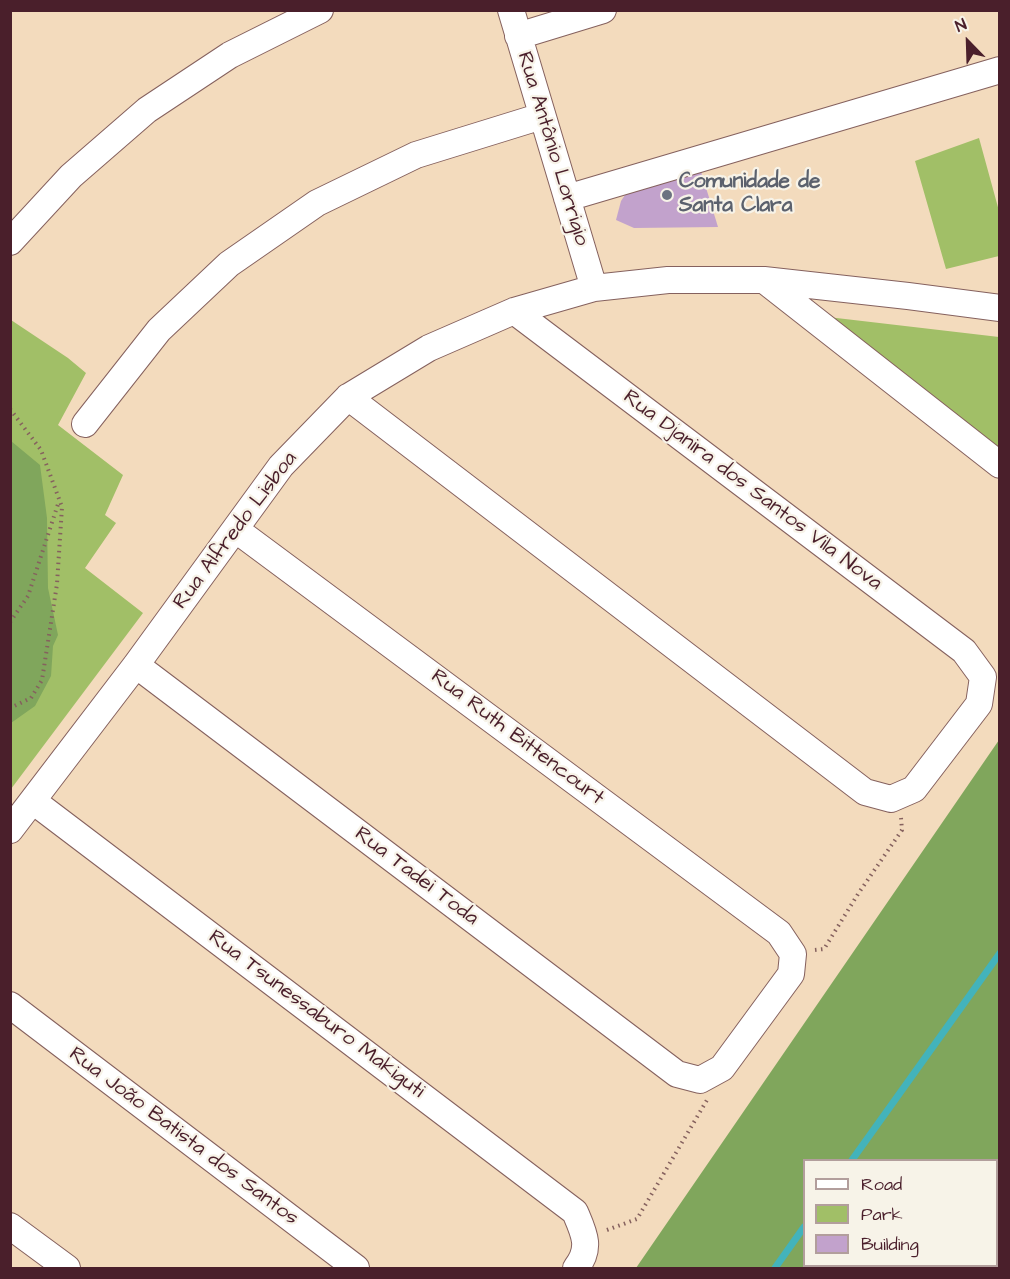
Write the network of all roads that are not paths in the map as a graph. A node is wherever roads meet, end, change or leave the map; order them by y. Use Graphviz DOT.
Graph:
graph roads {
  1 [pos="320,10"];
  2 [pos="511,10"];
  3 [pos="603,10"];
  4 [pos="519,36"];
  5 [pos="999,70"];
  6 [pos="542,116"];
  7 [pos="567,198"];
  8 [pos="10,242"];
  9 [pos="764,280"];
  10 [pos="594,288"];
  11 [pos="999,308"];
  12 [pos="514,311"];
  13 [pos="348,398"];
  14 [pos="85,424"];
  15 [pos="999,465"];
  16 [pos="235,529"];
  17 [pos="136,665"];
  18 [pos="33,801"];
  19 [pos="10,830"];
  20 [pos="10,1005"];
  21 [pos="700,1080"];
  22 [pos="10,1226"];
  23 [pos="67,1269"];
  24 [pos="356,1269"];
  25 [pos="576,1269"];
  1 -- 8 [label="street"];
  2 -- 4 [label="street, Rua Antônio Lorrigio"];
  3 -- 4 [label="street"];
  4 -- 6 [label="street, Rua Antônio Lorrigio"];
  5 -- 7 [label="street"];
  6 -- 7 [label="street, Rua Antônio Lorrigio"];
  6 -- 14 [label="street"];
  7 -- 10 [label="street, Rua Antônio Lorrigio"];
  9 -- 10 [label="street, Rua Alfredo Lisboa"];
  9 -- 11 [label="street, Rua Alfredo Lisboa"];
  9 -- 15 [label="street"];
  10 -- 12 [label="street, Rua Alfredo Lisboa"];
  12 -- 13 [label="street, Rua Alfredo Lisboa"];
  12 -- 13 [label="street, Rua Djanira dos Santos Vila Nova"];
  13 -- 16 [label="street, Rua Alfredo Lisboa"];
  16 -- 17 [label="street, Rua Alfredo Lisboa"];
  16 -- 21 [label="street, Rua Ruth Bittencourt"];
  17 -- 18 [label="street, Rua Alfredo Lisboa"];
  17 -- 21 [label="street, Rua Tadei Toda"];
  18 -- 19 [label="street, Rua Alfredo Lisboa"];
  18 -- 25 [label="street, Rua Tsunessaburo Makiguti"];
  20 -- 24 [label="street, Rua João Batista dos Santos"];
  22 -- 23 [label="street"];
}
